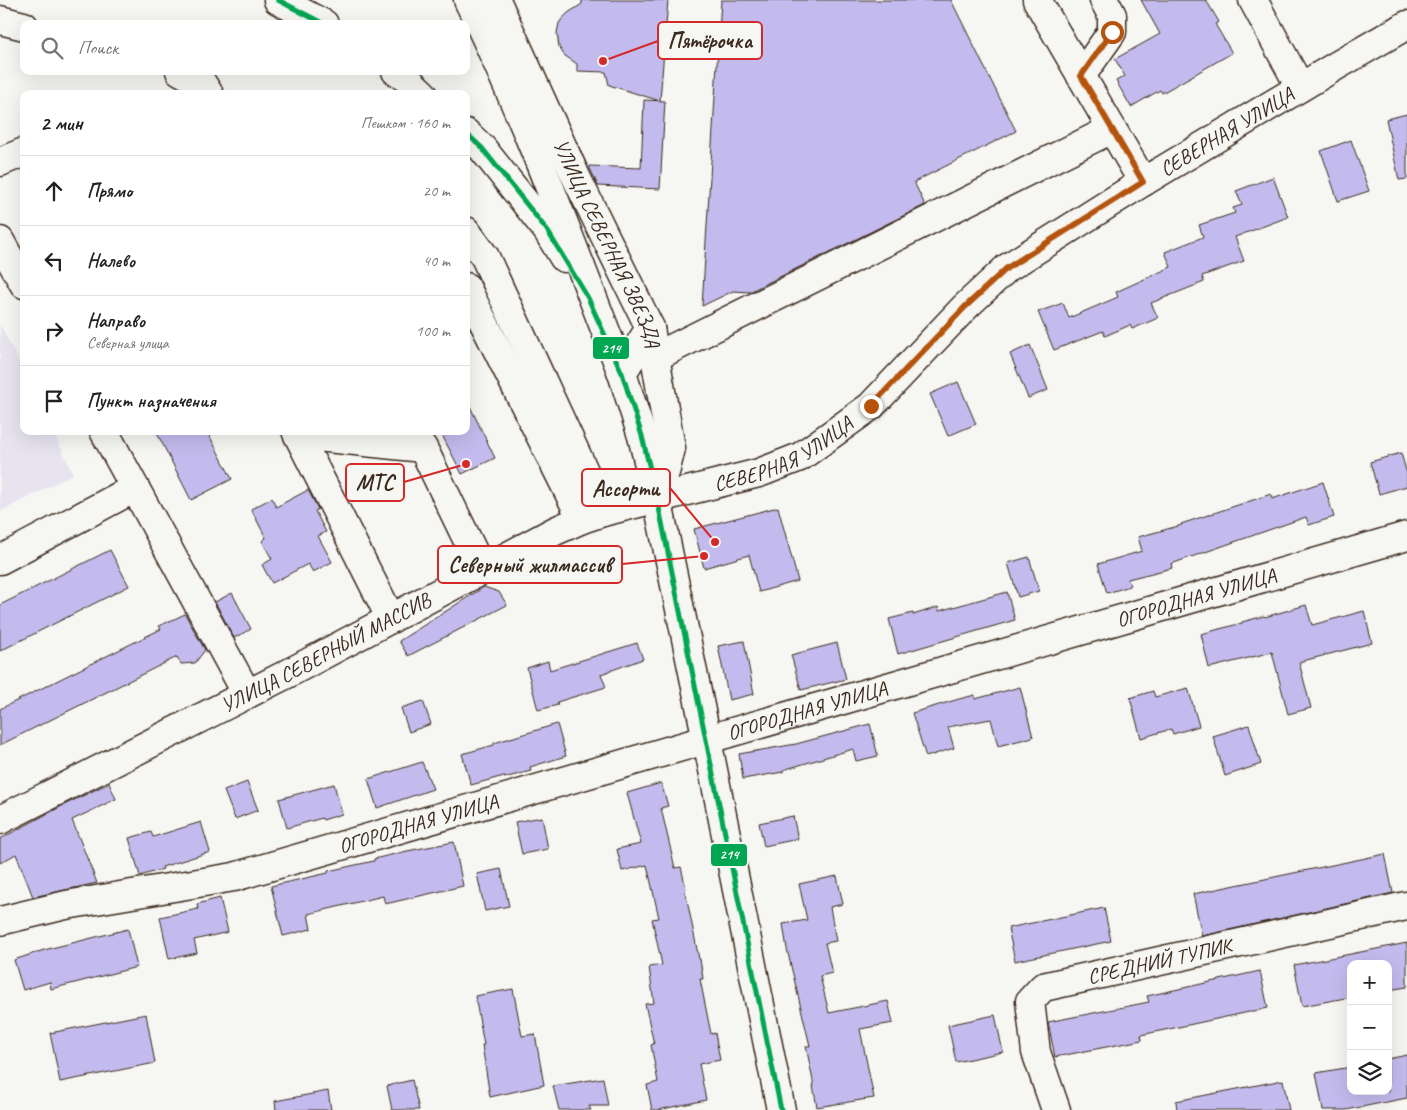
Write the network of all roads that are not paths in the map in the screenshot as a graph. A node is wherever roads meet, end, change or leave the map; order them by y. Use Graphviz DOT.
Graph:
graph roads {
  1 [pos="278,0"];
  2 [pos="468,0"];
  3 [pos="496,0"];
  4 [pos="1037,0"];
  5 [pos="1104,0"];
  6 [pos="1252,0"];
  7 [pos="0,20"];
  8 [pos="316,20"];
  9 [pos="20,25"];
  10 [pos="1407,25"];
  11 [pos="187,75"];
  12 [pos="402,75"];
  13 [pos="1081,76"];
  14 [pos="1300,87"];
  15 [pos="206,90"];
  16 [pos="419,90"];
  17 [pos="1112,129"];
  18 [pos="470,137"];
  19 [pos="20,154"];
  20 [pos="0,162"];
  21 [pos="1143,182"];
  22 [pos="470,236"];
  23 [pos="0,241"];
  24 [pos="20,277"];
  25 [pos="470,294"];
  26 [pos="650,328"];
  27 [pos="655,357"];
  28 [pos="622,373"];
  29 [pos="106,435"];
  30 [pos="298,435"];
  31 [pos="314,435"];
  32 [pos="135,488"];
  33 [pos="656,498"];
  34 [pos="593,515"];
  35 [pos="1407,536"];
  36 [pos="0,560"];
  37 [pos="482,570"];
  38 [pos="391,619"];
  39 [pos="247,694"];
  40 [pos="707,740"];
  41 [pos="0,820"];
  42 [pos="1406,906"];
  43 [pos="0,921"];
  44 [pos="781,1110"];
  45 [pos="1056,1110"];
  1 -- 8 [label="main road"];
  2 -- 28 [label="main road"];
  3 -- 26 [label="main road, УЛИЦА СЕВЕРНАЯ ЗВЕЗДА"];
  4 -- 13 [label="main road"];
  5 -- 13 [label="main road"];
  6 -- 14 [label="main road"];
  7 -- 9 [label="main road"];
  10 -- 14 [label="main road, СЕВЕРНАЯ УЛИЦА"];
  11 -- 15 [label="main road"];
  12 -- 16 [label="main road"];
  13 -- 17 [label="main road"];
  14 -- 21 [label="main road, СЕВЕРНАЯ УЛИЦА"];
  17 -- 21 [label="main road"];
  17 -- 27 [label="main road"];
  18 -- 28 [label="main road"];
  19 -- 20 [label="main road"];
  21 -- 33 [label="main road, СЕВЕРНАЯ УЛИЦА"];
  22 -- 34 [label="main road"];
  23 -- 24 [label="main road"];
  25 -- 34 [label="main road"];
  26 -- 27 [label="main road, УЛИЦА СЕВЕРНАЯ ЗВЕЗДА"];
  26 -- 28 [label="main road"];
  27 -- 33 [label="main road, УЛИЦА СЕВЕРНАЯ ЗВЕЗДА"];
  28 -- 33 [label="main road"];
  29 -- 32 [label="main road"];
  30 -- 38 [label="main road"];
  31 -- 37 [label="main road"];
  32 -- 36 [label="main road"];
  32 -- 39 [label="main road"];
  33 -- 34 [label="main road, УЛИЦА СЕВЕРНЫЙ МАССИВ"];
  33 -- 40 [label="main road"];
  34 -- 37 [label="main road, УЛИЦА СЕВЕРНЫЙ МАССИВ"];
  35 -- 40 [label="main road, ОГОРОДНАЯ УЛИЦА"];
  37 -- 38 [label="main road, УЛИЦА СЕВЕРНЫЙ МАССИВ"];
  38 -- 39 [label="main road, УЛИЦА СЕВЕРНЫЙ МАССИВ"];
  39 -- 41 [label="main road, УЛИЦА СЕВЕРНЫЙ МАССИВ"];
  40 -- 43 [label="main road, ОГОРОДНАЯ УЛИЦА"];
  40 -- 44 [label="main road"];
  42 -- 45 [label="main road, СРЕДНИЙ ТУПИК"];
}
